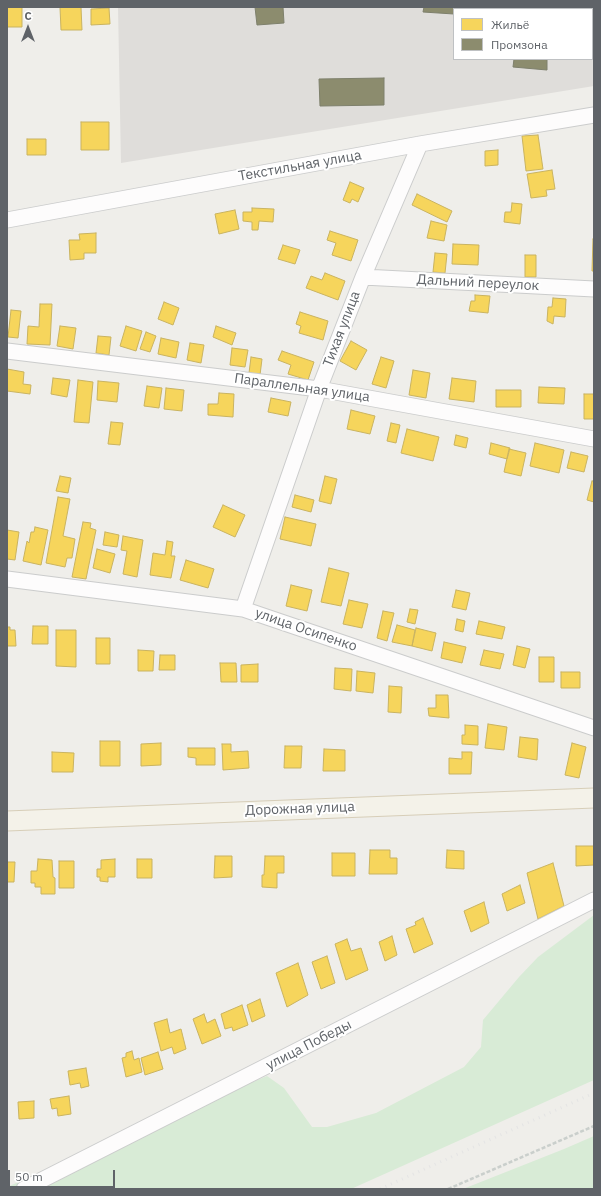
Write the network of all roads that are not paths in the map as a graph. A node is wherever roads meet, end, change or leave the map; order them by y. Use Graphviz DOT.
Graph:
graph roads {
  1 [pos="594,115"];
  2 [pos="420,144"];
  3 [pos="7,220"];
  4 [pos="362,276"];
  5 [pos="594,289"];
  6 [pos="7,351"];
  7 [pos="319,389"];
  8 [pos="594,440"];
  9 [pos="7,579"];
  10 [pos="243,609"];
  11 [pos="594,728"];
  12 [pos="594,798"];
  13 [pos="7,821"];
  14 [pos="594,900"];
  15 [pos="24,1189"];
  1 -- 2 [label="street, Текстильная улица"];
  2 -- 3 [label="street, Текстильная улица"];
  2 -- 4 [label="street, Тихая улица"];
  4 -- 5 [label="street, Дальний переулок"];
  4 -- 7 [label="street, Тихая улица"];
  6 -- 7 [label="street, Параллельная улица"];
  7 -- 8 [label="street, Параллельная улица"];
  7 -- 10 [label="street, Тихая улица"];
  9 -- 10 [label="street, улица Осипенко"];
  10 -- 11 [label="street, улица Осипенко"];
  12 -- 13 [label="main road, Дорожная улица"];
  14 -- 15 [label="street, улица Победы"];
}
